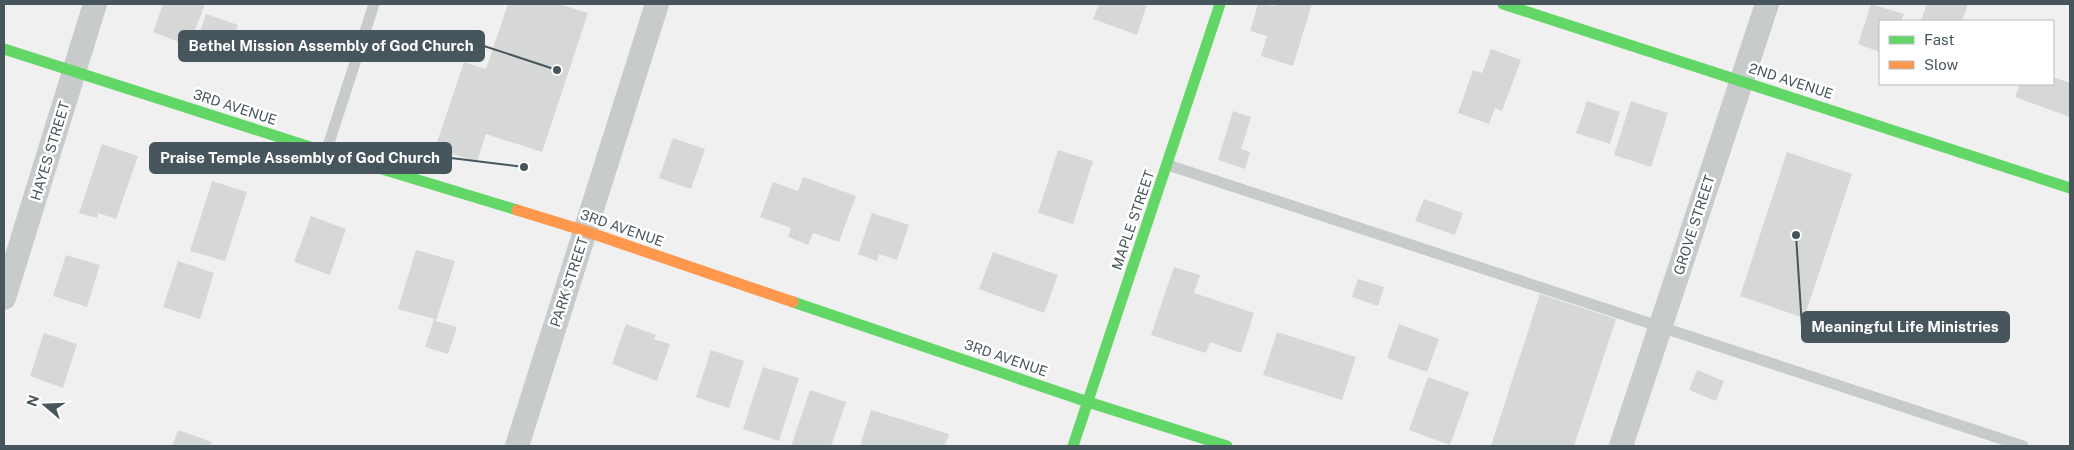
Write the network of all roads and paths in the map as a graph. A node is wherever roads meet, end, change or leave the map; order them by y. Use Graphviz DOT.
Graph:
graph roads {
  1 [pos="95,4"];
  2 [pos="374,4"];
  3 [pos="657,4"];
  4 [pos="1220,4"];
  5 [pos="1503,4"];
  6 [pos="1767,4"];
  7 [pos="4,49"];
  8 [pos="75,71"];
  9 [pos="1742,80"];
  10 [pos="326,152"];
  11 [pos="1168,165"];
  12 [pos="2070,188"];
  13 [pos="586,230"];
  14 [pos="4,298"];
  15 [pos="1660,326"];
  16 [pos="1088,402"];
  17 [pos="517,446"];
  18 [pos="1073,446"];
  19 [pos="1227,446"];
  20 [pos="1621,446"];
  21 [pos="2023,446"];
  1 -- 8 [label="street, HAYES STREET"];
  2 -- 10 [label="lane"];
  3 -- 13 [label="street, PARK STREET"];
  4 -- 11 [label="street, MAPLE STREET"];
  5 -- 9 [label="street, 2ND AVENUE"];
  6 -- 9 [label="street, GROVE STREET"];
  7 -- 8 [label="street, 3RD AVENUE"];
  8 -- 10 [label="street, 3RD AVENUE"];
  8 -- 14 [label="street, HAYES STREET"];
  9 -- 12 [label="street, 2ND AVENUE"];
  9 -- 15 [label="street, GROVE STREET"];
  10 -- 13 [label="street, 3RD AVENUE"];
  11 -- 15 [label="lane"];
  11 -- 16 [label="street, MAPLE STREET"];
  13 -- 16 [label="street, 3RD AVENUE"];
  13 -- 17 [label="street, PARK STREET"];
  15 -- 20 [label="street, GROVE STREET"];
  15 -- 21 [label="lane"];
  16 -- 18 [label="street, MAPLE STREET"];
  16 -- 19 [label="street, 3RD AVENUE"];
}
